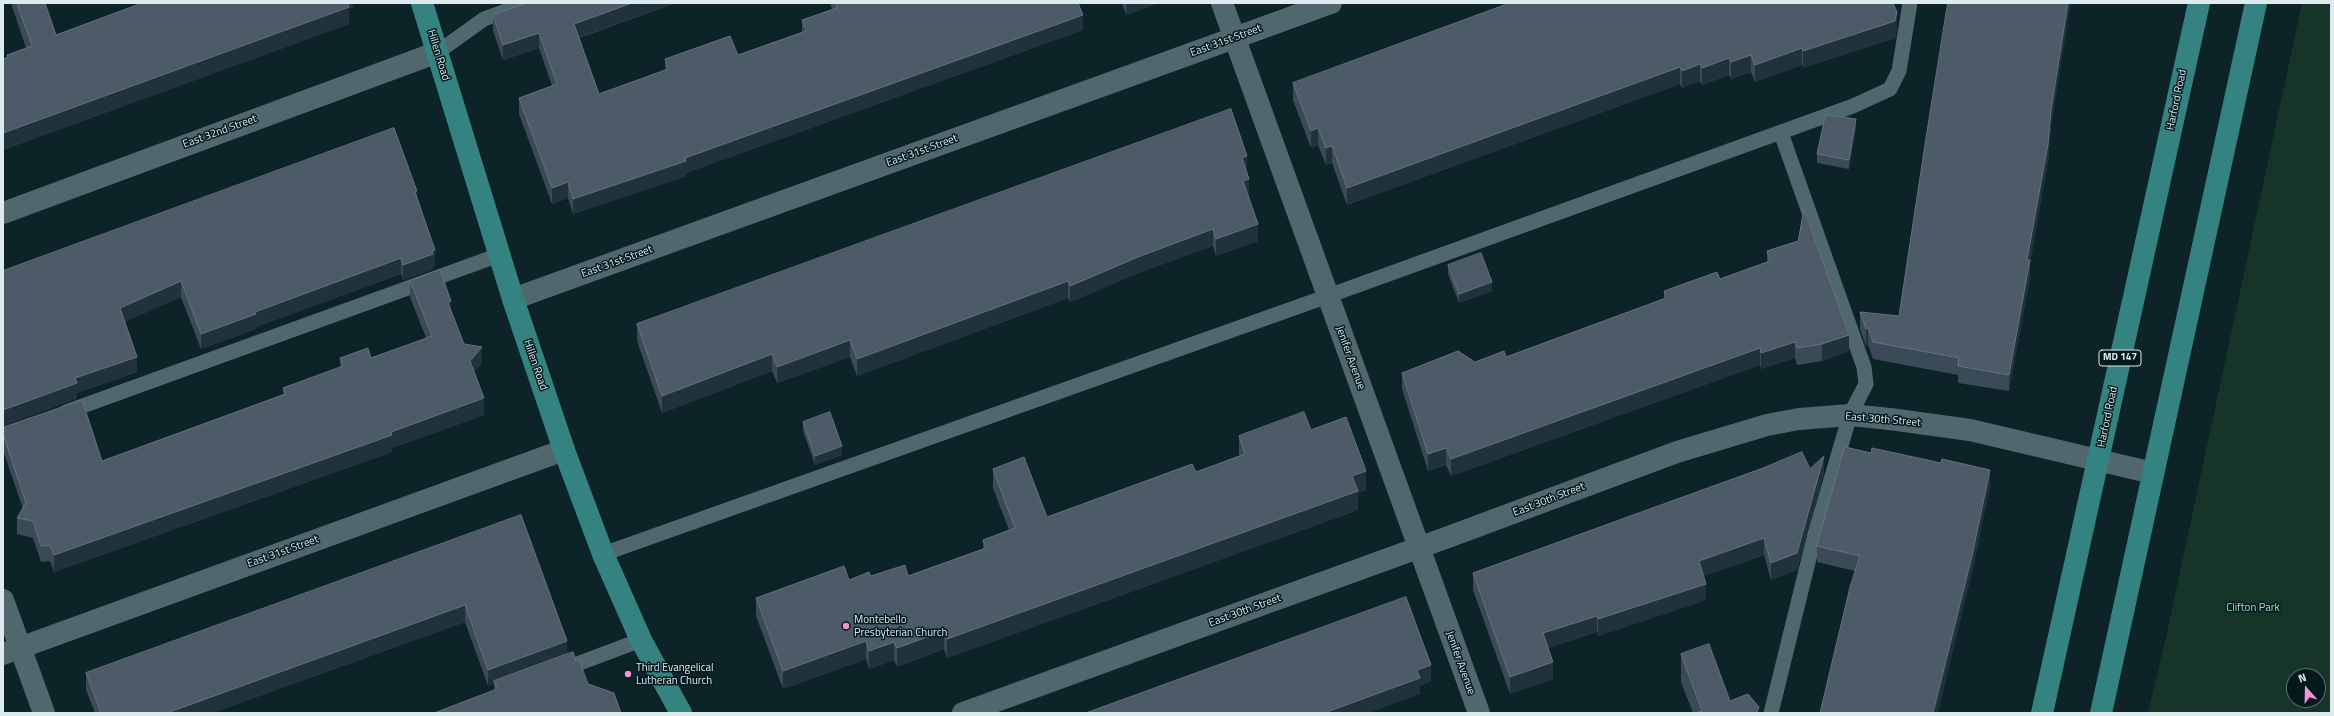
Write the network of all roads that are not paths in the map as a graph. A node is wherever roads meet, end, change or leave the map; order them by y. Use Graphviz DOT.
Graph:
graph roads {
  1 [pos="422,3"];
  2 [pos="528,3"];
  3 [pos="1222,3"];
  4 [pos="1331,3"];
  5 [pos="1910,3"];
  6 [pos="2199,3"];
  7 [pos="2256,3"];
  8 [pos="1235,38"];
  9 [pos="438,52"];
  10 [pos="1781,133"];
  11 [pos="3,213"];
  12 [pos="499,255"];
  13 [pos="1328,296"];
  14 [pos="513,299"];
  15 [pos="1850,415"];
  16 [pos="56,416"];
  17 [pos="564,450"];
  18 [pos="2098,460"];
  19 [pos="2153,473"];
  20 [pos="1419,548"];
  21 [pos="603,554"];
  22 [pos="3,600"];
  23 [pos="641,640"];
  24 [pos="12,651"];
  25 [pos="545,675"];
  26 [pos="44,713"];
  27 [pos="682,713"];
  28 [pos="963,713"];
  29 [pos="1479,713"];
  30 [pos="1771,713"];
  31 [pos="2042,713"];
  32 [pos="2101,713"];
  1 -- 9 [label="main road, Hillen Road"];
  2 -- 9 [label="lane"];
  3 -- 8 [label="street, Jenifer Avenue"];
  4 -- 8 [label="street, East 31st Street"];
  5 -- 10 [label="lane"];
  6 -- 18 [label="main road, Harford Road / MD 147"];
  7 -- 19 [label="main road"];
  8 -- 13 [label="street, Jenifer Avenue"];
  8 -- 14 [label="street, East 31st Street"];
  9 -- 11 [label="street, East 32nd Street"];
  9 -- 12 [label="main road, Hillen Road"];
  10 -- 13 [label="lane"];
  10 -- 15 [label="lane"];
  12 -- 14 [label="main road, Hillen Road"];
  12 -- 16 [label="lane"];
  13 -- 20 [label="street, Jenifer Avenue"];
  13 -- 21 [label="lane"];
  14 -- 17 [label="main road, Hillen Road"];
  15 -- 18 [label="street, East 30th Street"];
  15 -- 20 [label="street, East 30th Street"];
  15 -- 30 [label="lane"];
  17 -- 21 [label="main road, Hillen Road"];
  17 -- 24 [label="street, East 31st Street"];
  18 -- 19 [label="street, East 30th Street"];
  18 -- 31 [label="main road, Harford Road / MD 147"];
  19 -- 32 [label="main road"];
  20 -- 28 [label="street, East 30th Street"];
  20 -- 29 [label="street, Jenifer Avenue"];
  21 -- 23 [label="main road, Hillen Road"];
  22 -- 24 [label="street"];
  23 -- 25 [label="lane"];
  23 -- 27 [label="main road, Hillen Road"];
  24 -- 26 [label="street"];
}
